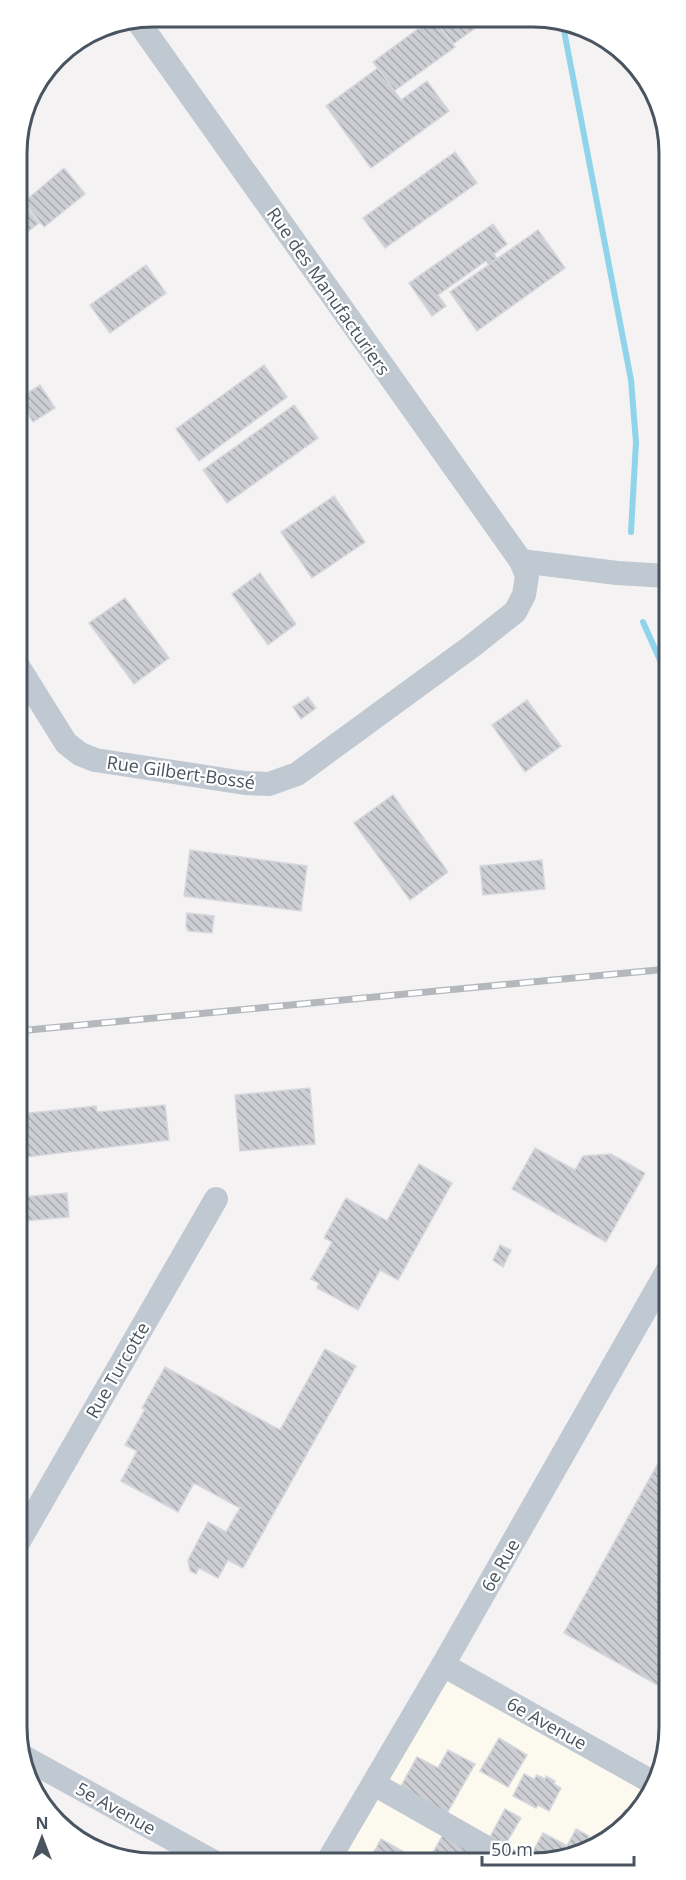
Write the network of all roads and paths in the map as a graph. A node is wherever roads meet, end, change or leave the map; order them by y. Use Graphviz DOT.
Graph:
graph roads {
  1 [pos="142,27"];
  2 [pos="521,561"];
  3 [pos="659,575"];
  4 [pos="515,612"];
  5 [pos="27,680"];
  6 [pos="216,1199"];
  7 [pos="659,1286"];
  8 [pos="27,1527"];
  9 [pos="443,1665"];
  10 [pos="32,1762"];
  11 [pos="647,1779"];
  12 [pos="374,1784"];
  13 [pos="198,1853"];
  14 [pos="333,1853"];
  15 [pos="496,1853"];
  1 -- 2 [label="street, Rue des Manufacturiers"];
  2 -- 3 [label="street"];
  2 -- 4 [label="street, Rue des Manufacturiers"];
  4 -- 5 [label="street, Rue Gilbert-Bossé"];
  6 -- 8 [label="street, Rue Turcotte"];
  7 -- 9 [label="street, 6e Rue"];
  9 -- 11 [label="street, 6e Avenue"];
  9 -- 12 [label="street, 6e Rue"];
  10 -- 13 [label="street, 5e Avenue"];
  12 -- 14 [label="street, 6e Rue"];
  12 -- 15 [label="street"];
}
